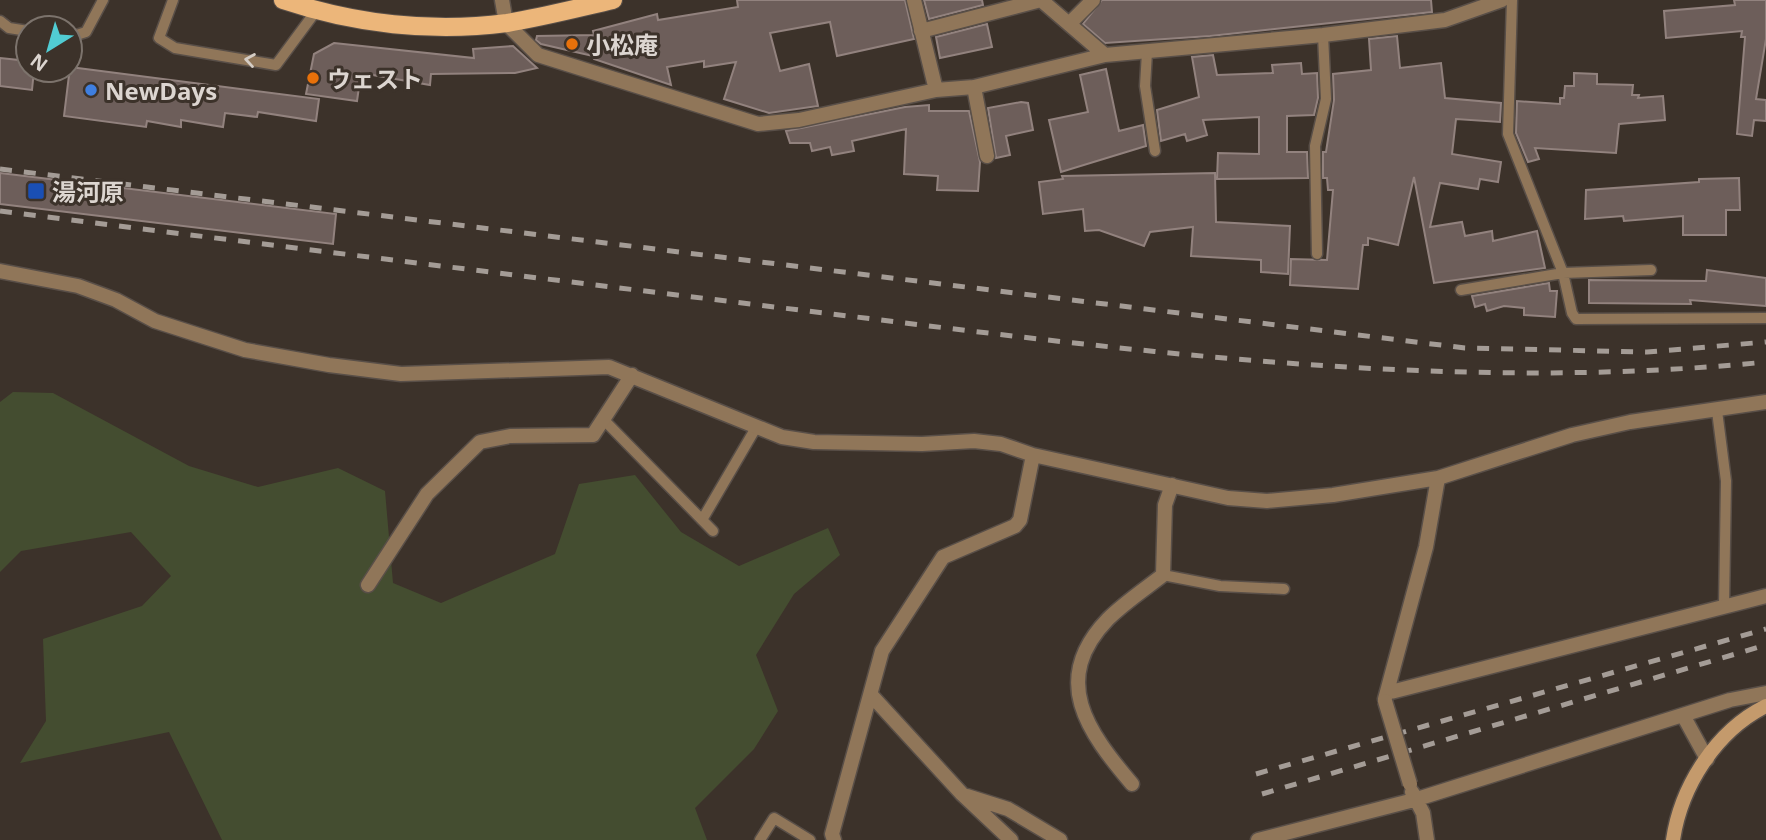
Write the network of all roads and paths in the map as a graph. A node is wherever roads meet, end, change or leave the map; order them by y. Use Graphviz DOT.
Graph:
graph roads {
  1 [pos="103,0"];
  2 [pos="173,0"];
  3 [pos="283,0"];
  4 [pos="502,0"];
  5 [pos="613,0"];
  6 [pos="914,0"];
  7 [pos="1041,0"];
  8 [pos="1093,0"];
  9 [pos="1502,0"];
  10 [pos="1512,0"];
  11 [pos="316,11"];
  12 [pos="506,23"];
  13 [pos="1069,24"];
  14 [pos="921,31"];
  15 [pos="84,33"];
  16 [pos="1323,35"];
  17 [pos="1147,52"];
  18 [pos="1105,55"];
  19 [pos="974,87"];
  20 [pos="936,90"];
  21 [pos="1155,151"];
  22 [pos="987,156"];
  23 [pos="1317,254"];
  24 [pos="1651,270"];
  25 [pos="0,271"];
  26 [pos="1563,273"];
  27 [pos="1461,290"];
  28 [pos="1766,318"];
  29 [pos="632,375"];
  30 [pos="1766,402"];
  31 [pos="1717,411"];
  32 [pos="603,419"];
  33 [pos="757,426"];
  34 [pos="1033,455"];
  35 [pos="1438,478"];
  36 [pos="1172,485"];
  37 [pos="702,520"];
  38 [pos="713,531"];
  39 [pos="1163,575"];
  40 [pos="368,585"];
  41 [pos="1284,589"];
  42 [pos="1766,596"];
  43 [pos="1724,607"];
  44 [pos="1766,693"];
  45 [pos="872,696"];
  46 [pos="1386,697"];
  47 [pos="1766,706"];
  48 [pos="1684,717"];
  49 [pos="1707,759"];
  50 [pos="1132,784"];
  51 [pos="962,794"];
  52 [pos="1414,800"];
  53 [pos="760,840"];
  54 [pos="810,840"];
  55 [pos="834,840"];
  56 [pos="1011,840"];
  57 [pos="1060,840"];
  58 [pos="1258,840"];
  59 [pos="1427,840"];
  60 [pos="1673,840"];
  1 -- 15 [label="lane"];
  11 -- 2 [label="lane, one-way"];
  3 -- 11 [label="main road"];
  4 -- 12 [label="street"];
  5 -- 12 [label="main road"];
  6 -- 14 [label="street"];
  7 -- 13 [label="street"];
  7 -- 14 [label="street"];
  8 -- 13 [label="street"];
  9 -- 16 [label="street"];
  10 -- 26 [label="lane"];
  11 -- 12 [label="main road"];
  12 -- 20 [label="street"];
  13 -- 18 [label="street"];
  14 -- 20 [label="street"];
  16 -- 17 [label="street"];
  16 -- 23 [label="lane"];
  17 -- 18 [label="street"];
  17 -- 21 [label="lane"];
  18 -- 19 [label="street"];
  19 -- 20 [label="street"];
  19 -- 22 [label="street"];
  24 -- 26 [label="lane"];
  25 -- 29 [label="street"];
  26 -- 27 [label="lane"];
  26 -- 28 [label="lane"];
  29 -- 32 [label="street"];
  29 -- 33 [label="street"];
  30 -- 31 [label="street"];
  31 -- 35 [label="street"];
  31 -- 43 [label="lane"];
  32 -- 37 [label="lane"];
  32 -- 40 [label="street"];
  33 -- 34 [label="street"];
  33 -- 37 [label="lane"];
  34 -- 36 [label="street"];
  34 -- 45 [label="street"];
  35 -- 36 [label="street"];
  35 -- 46 [label="street"];
  36 -- 39 [label="street"];
  37 -- 38 [label="lane"];
  39 -- 41 [label="lane"];
  39 -- 50 [label="street"];
  42 -- 43 [label="street"];
  43 -- 46 [label="street"];
  44 -- 48 [label="street"];
  45 -- 51 [label="street"];
  45 -- 55 [label="street"];
  46 -- 52 [label="street, bridge"];
  47 -- 49 [label="street"];
  48 -- 49 [label="street"];
  48 -- 52 [label="street"];
  49 -- 60 [label="street"];
  51 -- 56 [label="street"];
  51 -- 57 [label="street"];
  52 -- 58 [label="street"];
  52 -- 59 [label="street"];
  53 -- 54 [label="lane"];
}
